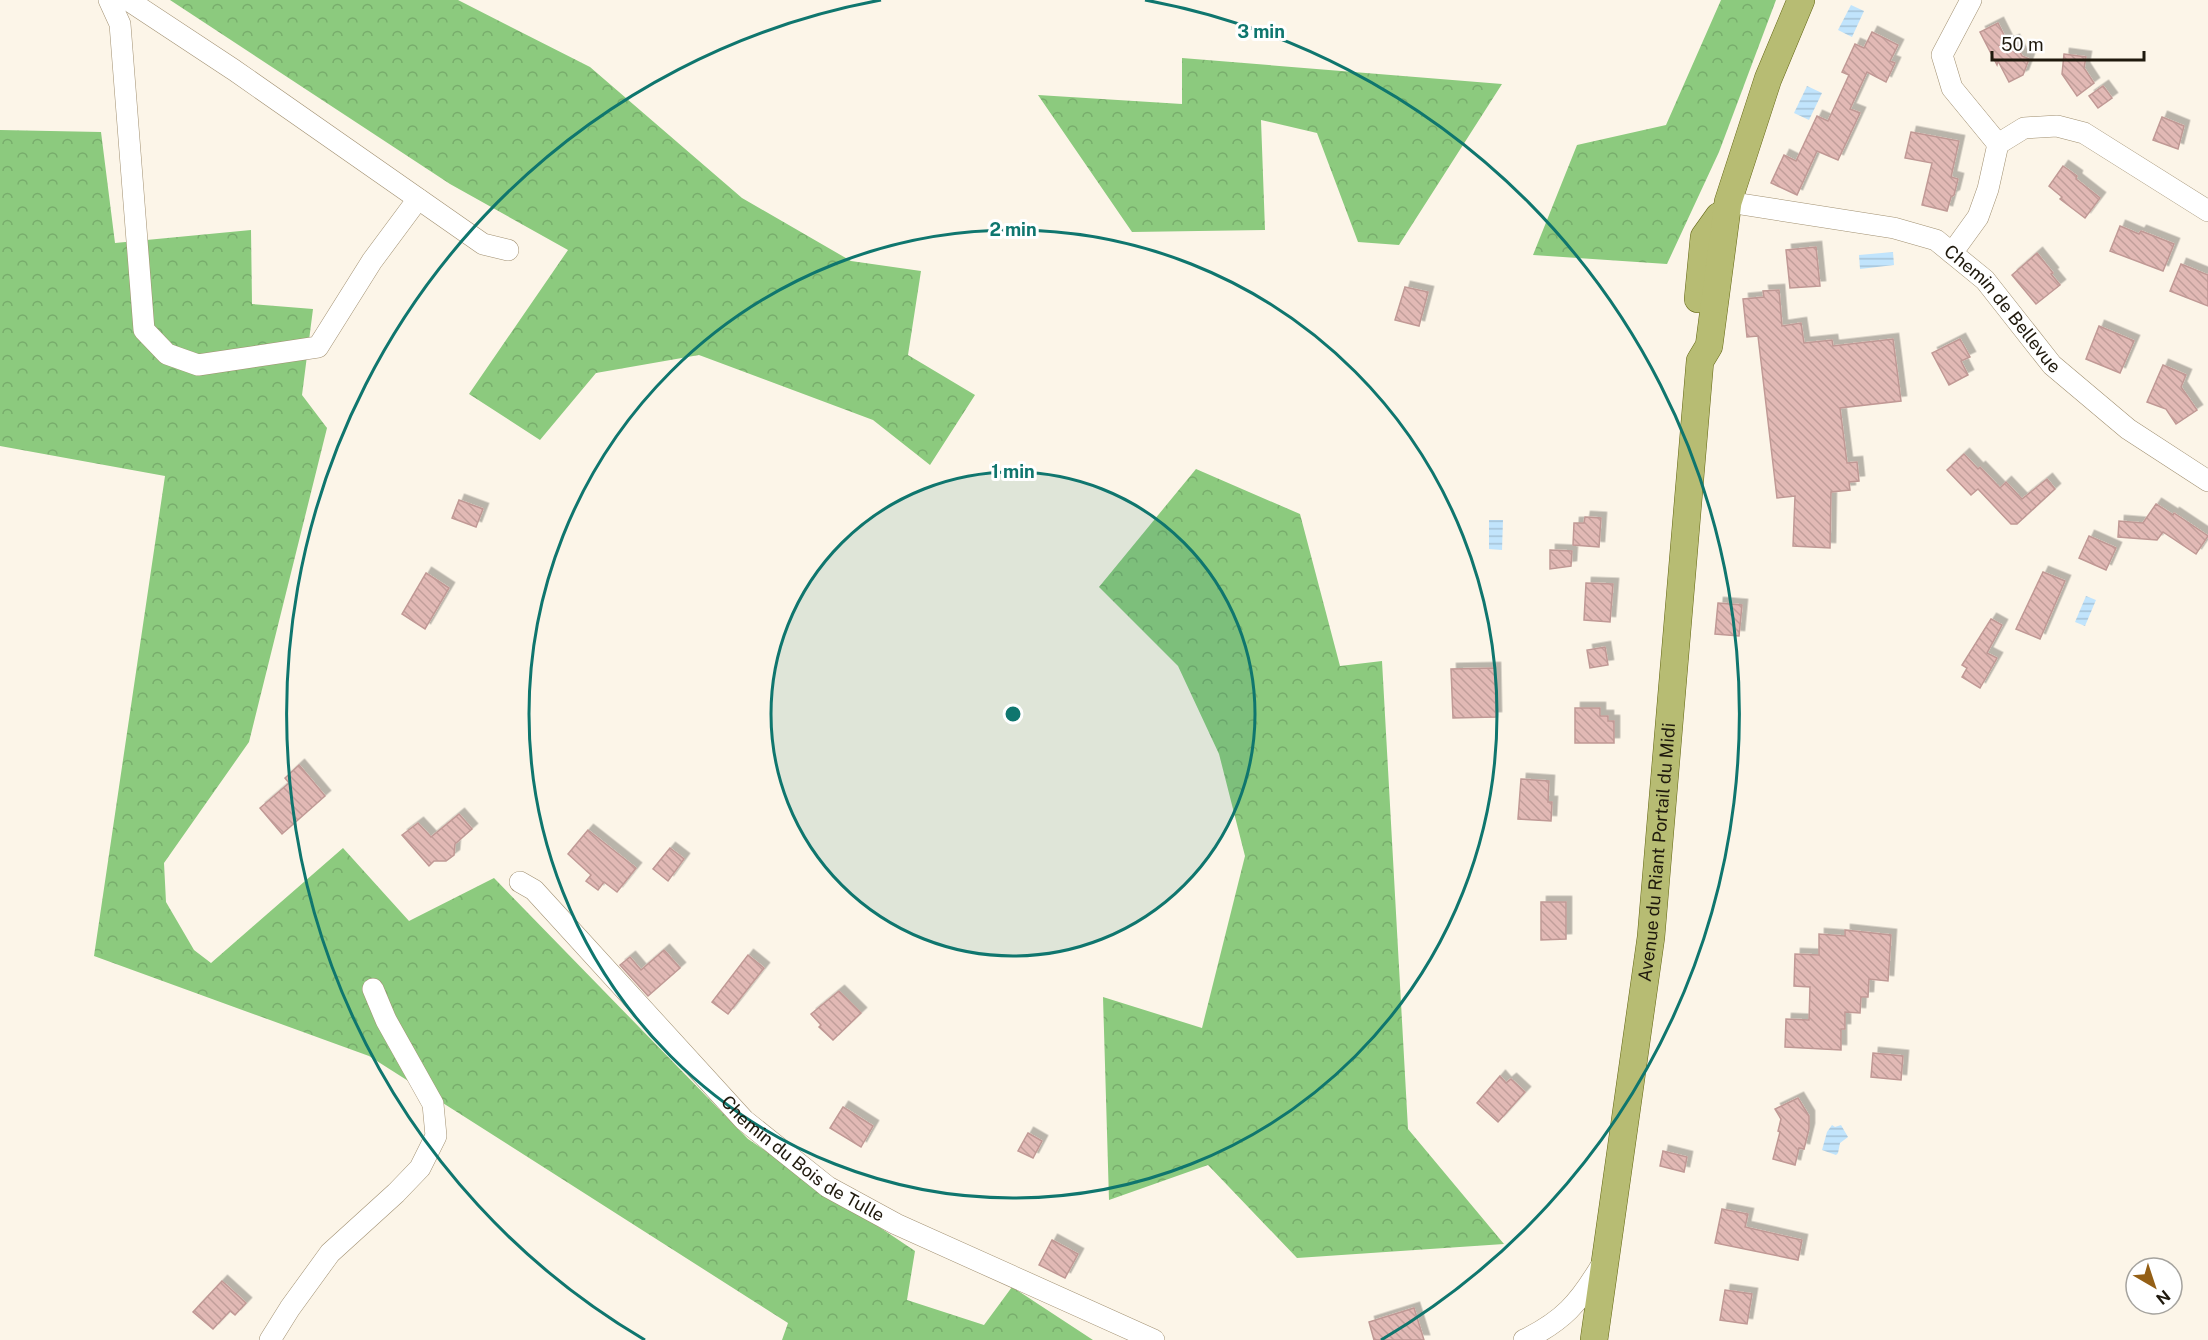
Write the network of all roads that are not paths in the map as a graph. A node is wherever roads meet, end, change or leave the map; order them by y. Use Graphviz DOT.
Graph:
graph roads {
  1 [pos="109,0"];
  2 [pos="128,0"];
  3 [pos="1801,0"];
  4 [pos="1971,0"];
  5 [pos="1998,144"];
  6 [pos="418,199"];
  7 [pos="1728,202"];
  8 [pos="2208,211"];
  9 [pos="508,250"];
  10 [pos="1952,253"];
  11 [pos="2208,481"];
  12 [pos="520,882"];
  13 [pos="373,989"];
  14 [pos="1606,1258"];
  15 [pos="270,1340"];
  16 [pos="1154,1340"];
  17 [pos="1524,1340"];
  18 [pos="1594,1340"];
  1 -- 6 [label="street"];
  2 -- 6 [label="street"];
  3 -- 7 [label="main road, Avenue du Riant Portail du Midi"];
  4 -- 5 [label="street"];
  5 -- 8 [label="street"];
  5 -- 10 [label="street"];
  6 -- 9 [label="street"];
  7 -- 10 [label="street, Chemin de Bellevue"];
  7 -- 14 [label="main road, Avenue du Riant Portail du Midi"];
  10 -- 11 [label="street, Chemin de Bellevue"];
  12 -- 16 [label="street, Chemin du Bois de Tulle"];
  13 -- 15 [label="street"];
  14 -- 17 [label="street"];
  14 -- 18 [label="main road, Avenue du Riant Portail du Midi"];
}
